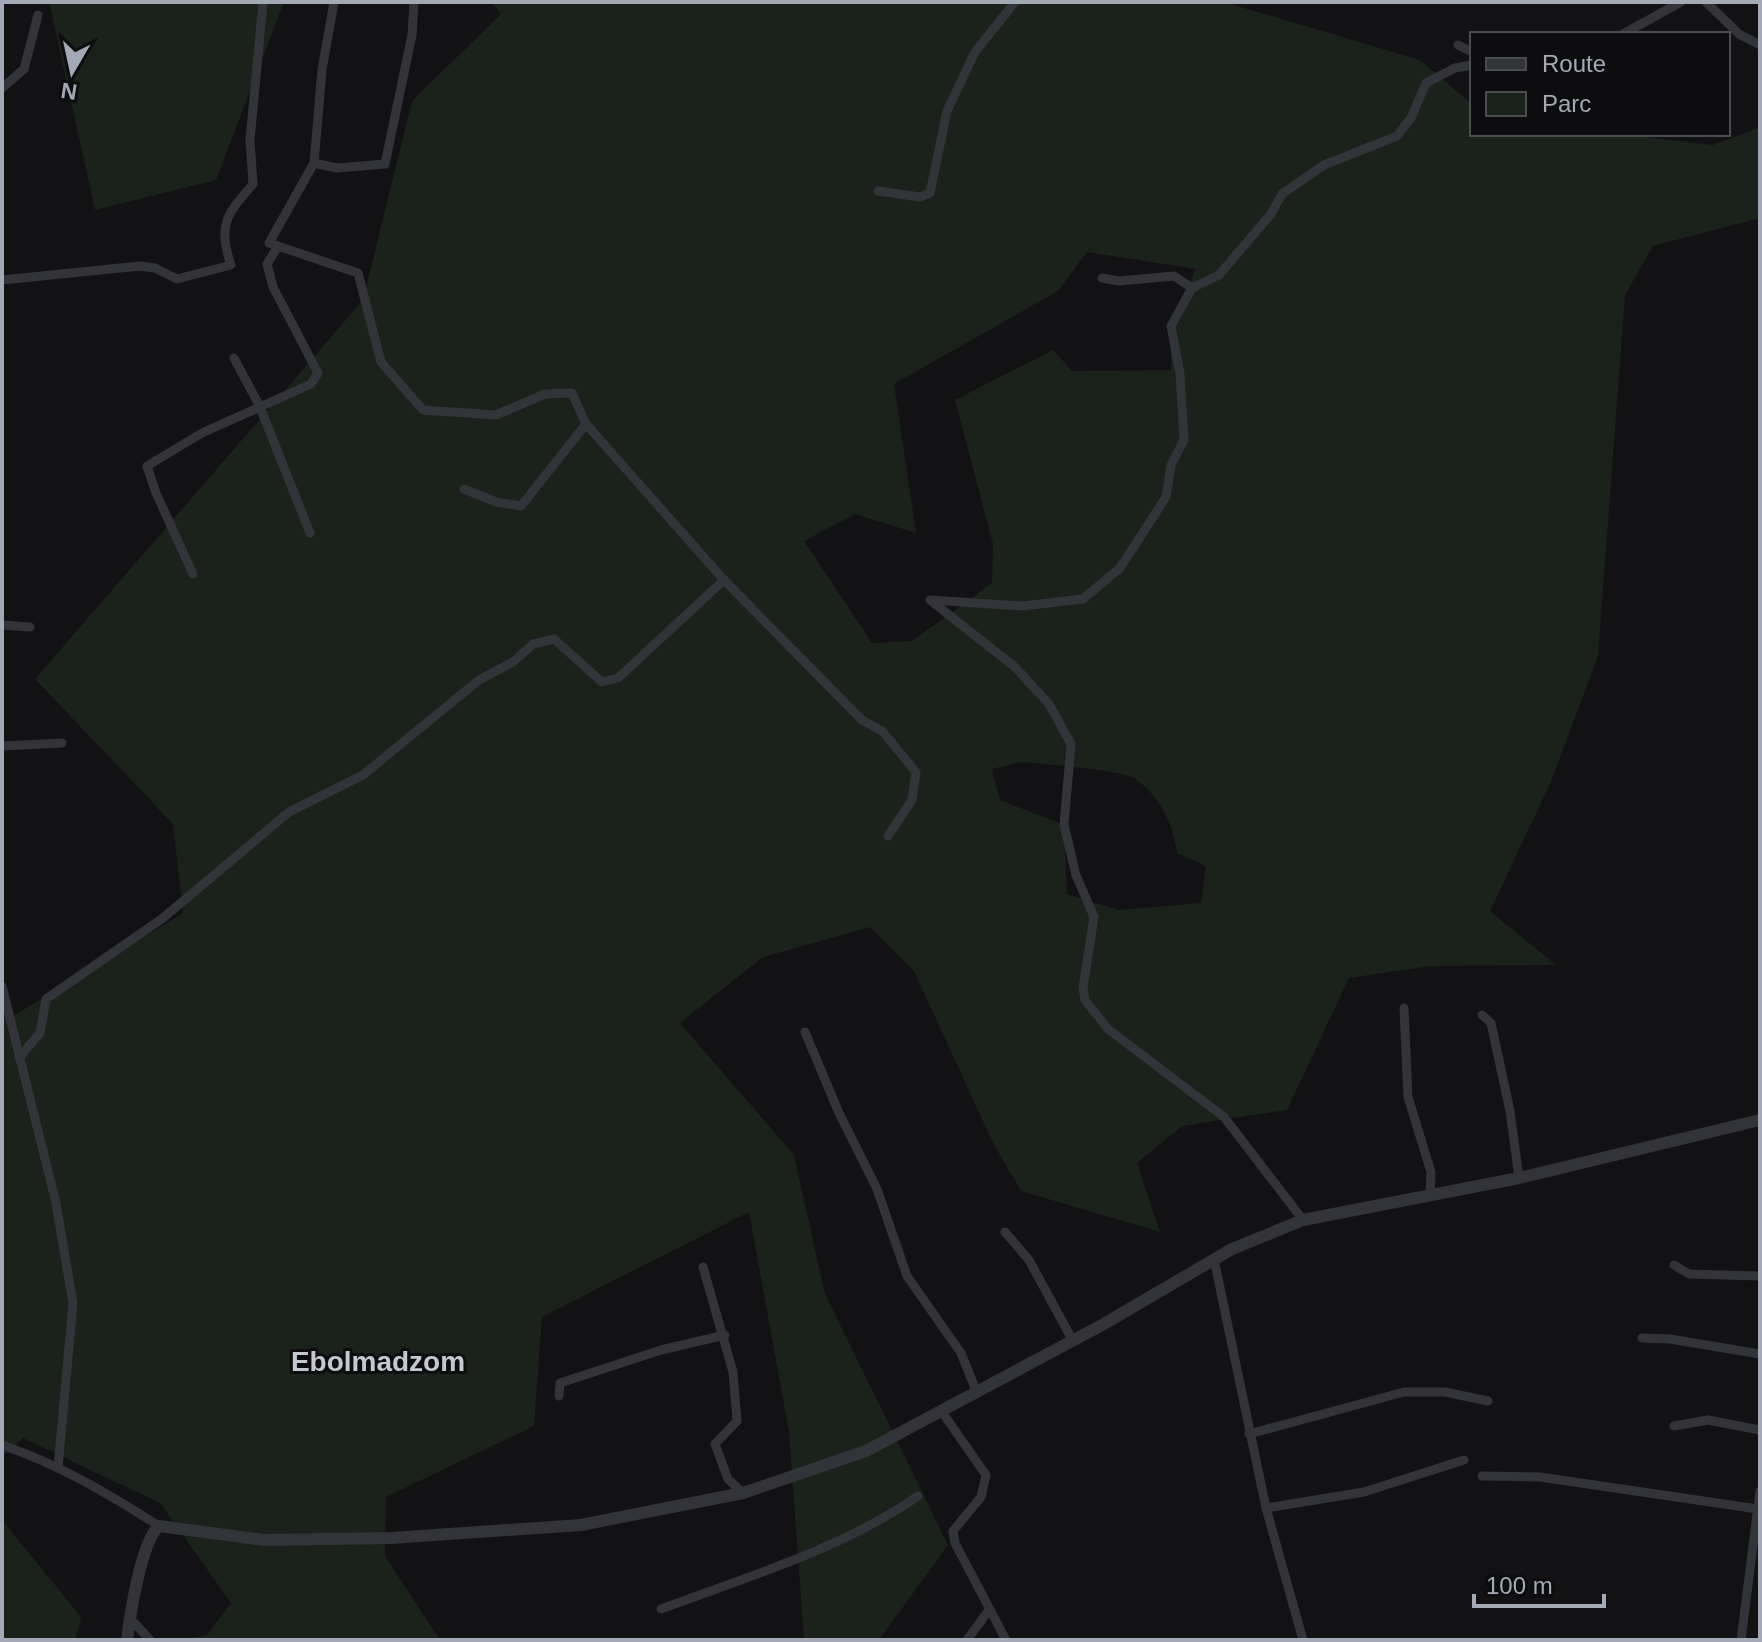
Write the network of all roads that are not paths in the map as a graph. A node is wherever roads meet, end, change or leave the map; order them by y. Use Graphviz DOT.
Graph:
graph roads {
  1 [pos="263,2"];
  2 [pos="334,2"];
  3 [pos="414,2"];
  4 [pos="1015,2"];
  5 [pos="1681,2"];
  6 [pos="1706,2"];
  7 [pos="38,15"];
  8 [pos="1627,32"];
  9 [pos="1458,45"];
  10 [pos="1760,45"];
  11 [pos="1470,51"];
  12 [pos="1470,66"];
  13 [pos="2,88"];
  14 [pos="314,163"];
  15 [pos="878,191"];
  16 [pos="277,248"];
  17 [pos="1102,278"];
  18 [pos="2,280"];
  19 [pos="1192,288"];
  20 [pos="234,358"];
  21 [pos="260,407"];
  22 [pos="586,424"];
  23 [pos="464,489"];
  24 [pos="310,533"];
  25 [pos="193,574"];
  26 [pos="724,580"];
  27 [pos="2,625"];
  28 [pos="30,627"];
  29 [pos="62,743"];
  30 [pos="2,746"];
  31 [pos="888,836"];
  32 [pos="2,986"];
  33 [pos="1404,1008"];
  34 [pos="1482,1015"];
  35 [pos="805,1032"];
  36 [pos="19,1058"];
  37 [pos="1760,1120"];
  38 [pos="1519,1178"];
  39 [pos="1430,1195"];
  40 [pos="1303,1220"];
  41 [pos="1005,1232"];
  42 [pos="1214,1259"];
  43 [pos="1674,1265"];
  44 [pos="703,1267"];
  45 [pos="1760,1276"];
  46 [pos="725,1335"];
  47 [pos="1642,1338"];
  48 [pos="1073,1341"];
  49 [pos="1760,1354"];
  50 [pos="977,1393"];
  51 [pos="559,1396"];
  52 [pos="1488,1401"];
  53 [pos="942,1412"];
  54 [pos="1674,1426"];
  55 [pos="1760,1430"];
  56 [pos="1249,1434"];
  57 [pos="2,1445"];
  58 [pos="1464,1460"];
  59 [pos="58,1468"];
  60 [pos="1482,1476"];
  61 [pos="1760,1491"];
  62 [pos="743,1493"];
  63 [pos="918,1496"];
  64 [pos="1266,1508"];
  65 [pos="1758,1509"];
  66 [pos="159,1526"];
  67 [pos="661,1609"];
  68 [pos="989,1610"];
  69 [pos="130,1618"];
  70 [pos="127,1640"];
  71 [pos="150,1640"];
  72 [pos="967,1640"];
  73 [pos="1006,1640"];
  74 [pos="1303,1640"];
  75 [pos="1741,1640"];
  1 -- 18 [label="street"];
  2 -- 14 [label="street"];
  3 -- 14 [label="street"];
  4 -- 15 [label="street"];
  5 -- 8 [label="street"];
  6 -- 10 [label="street"];
  7 -- 13 [label="street"];
  9 -- 11 [label="street"];
  12 -- 19 [label="street"];
  14 -- 16 [label="street"];
  16 -- 21 [label="street"];
  16 -- 22 [label="street"];
  17 -- 19 [label="street"];
  19 -- 40 [label="street"];
  20 -- 21 [label="street"];
  21 -- 24 [label="street"];
  21 -- 25 [label="street"];
  22 -- 23 [label="street"];
  22 -- 26 [label="street"];
  26 -- 31 [label="street"];
  26 -- 36 [label="street"];
  27 -- 28 [label="street"];
  29 -- 30 [label="street"];
  32 -- 36 [label="street"];
  33 -- 39 [label="street"];
  34 -- 38 [label="street"];
  35 -- 50 [label="street"];
  36 -- 59 [label="street"];
  37 -- 38 [label="street"];
  38 -- 39 [label="street"];
  39 -- 40 [label="street"];
  40 -- 42 [label="street"];
  41 -- 48 [label="street"];
  42 -- 48 [label="street"];
  42 -- 56 [label="street"];
  43 -- 45 [label="street"];
  44 -- 46 [label="street"];
  46 -- 51 [label="street"];
  46 -- 62 [label="street"];
  47 -- 49 [label="street"];
  48 -- 50 [label="street"];
  50 -- 53 [label="street"];
  52 -- 56 [label="street"];
  53 -- 62 [label="street"];
  53 -- 68 [label="street"];
  54 -- 55 [label="street"];
  56 -- 64 [label="street"];
  57 -- 59 [label="street"];
  58 -- 64 [label="street"];
  59 -- 66 [label="street"];
  60 -- 65 [label="street"];
  61 -- 65 [label="street"];
  62 -- 66 [label="street"];
  63 -- 67 [label="street"];
  64 -- 74 [label="street"];
  65 -- 75 [label="street"];
  66 -- 69 [label="street"];
  68 -- 72 [label="street"];
  68 -- 73 [label="street"];
  69 -- 70 [label="street"];
  69 -- 71 [label="street"];
}
